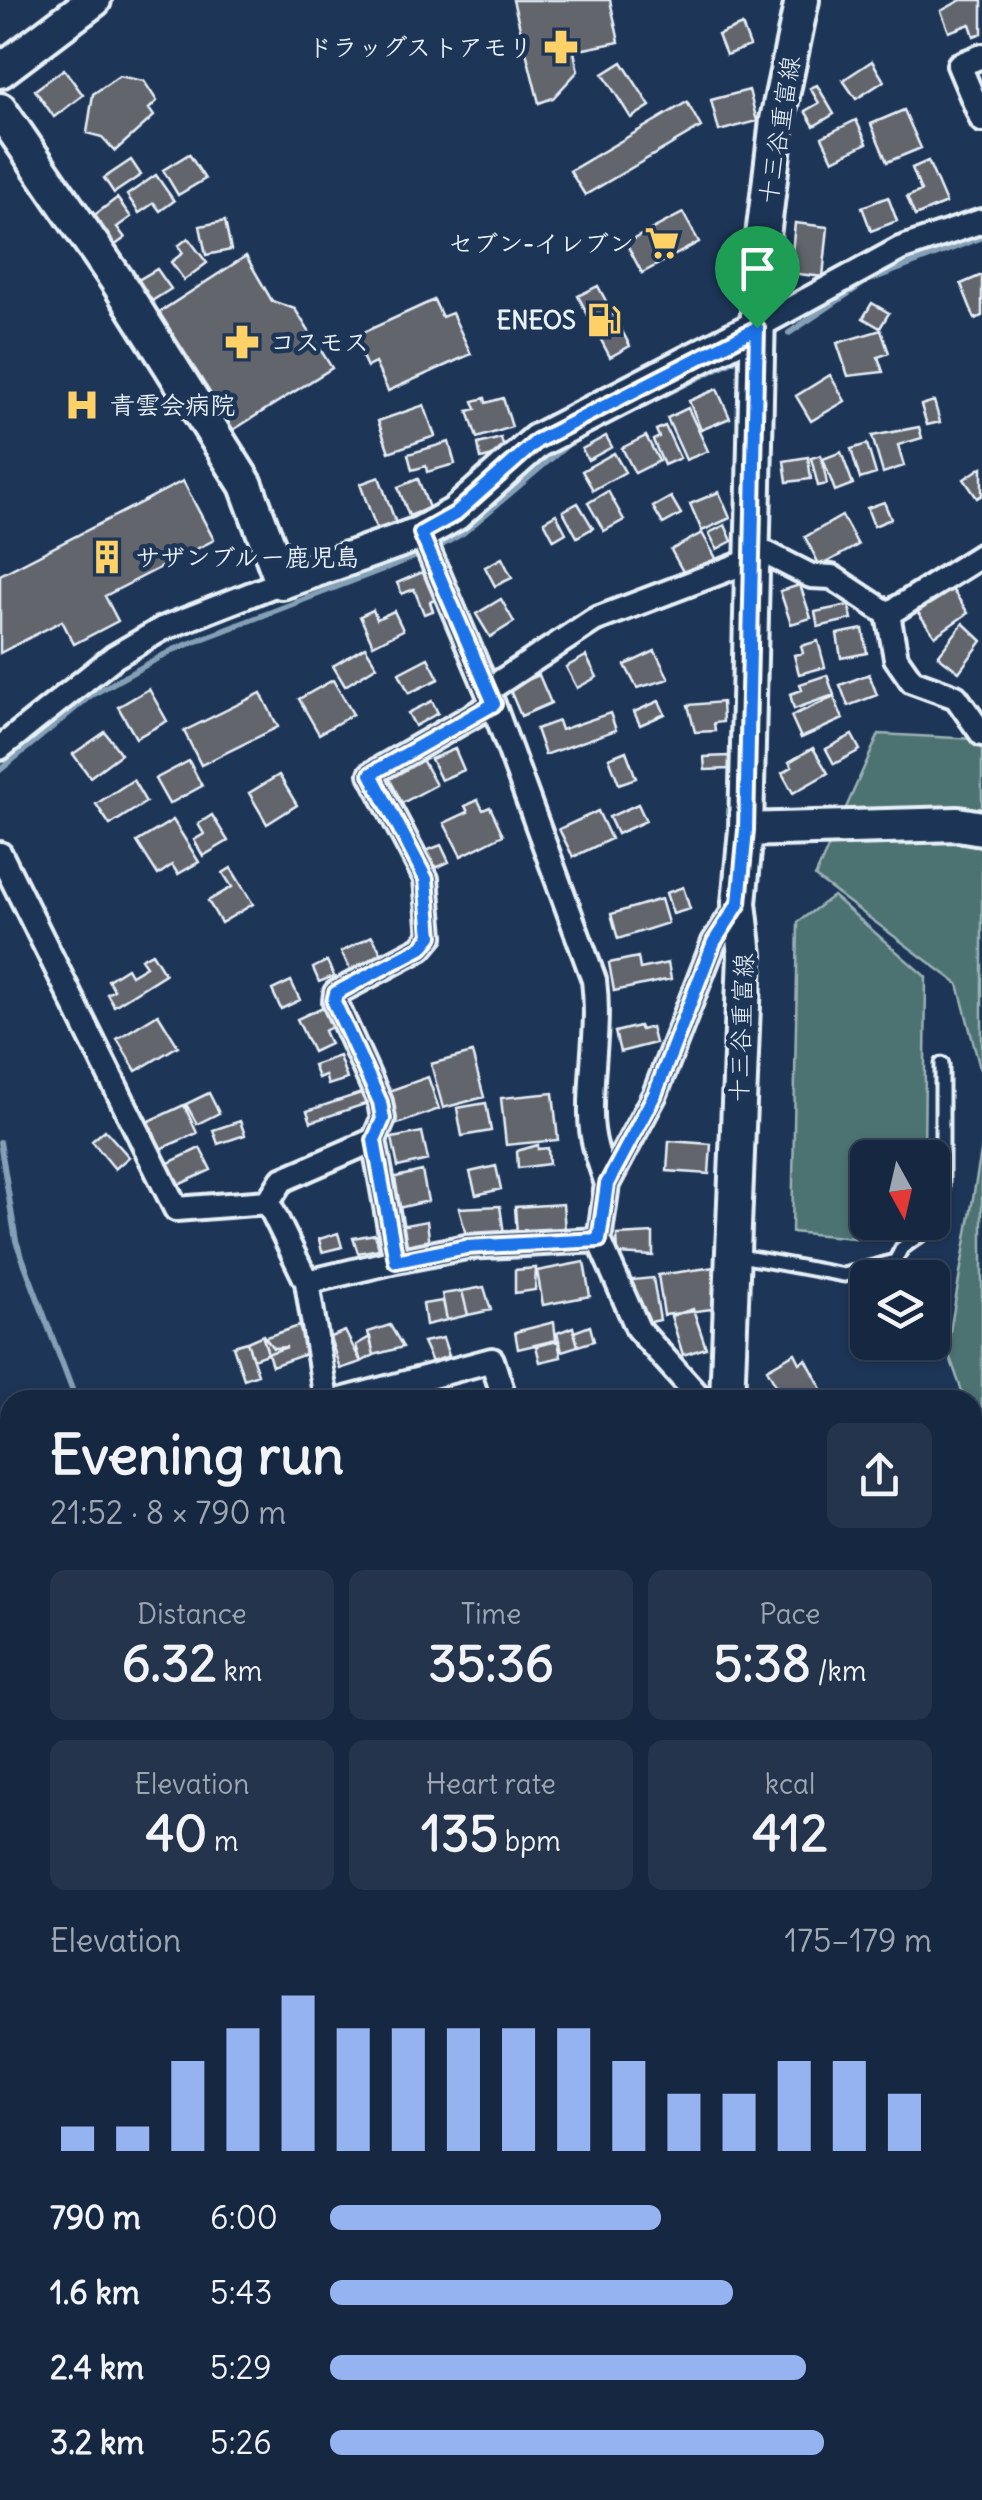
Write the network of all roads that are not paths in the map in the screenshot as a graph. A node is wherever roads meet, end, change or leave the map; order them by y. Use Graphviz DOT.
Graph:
graph roads {
  1 [pos="94,0"];
  2 [pos="802,0"];
  3 [pos="982,56"];
  4 [pos="0,70"];
  5 [pos="0,110"];
  6 [pos="982,120"];
  7 [pos="982,221"];
  8 [pos="757,328"];
  9 [pos="421,533"];
  10 [pos="982,556"];
  11 [pos="750,559"];
  12 [pos="282,582"];
  13 [pos="888,614"];
  14 [pos="490,697"];
  15 [pos="982,734"];
  16 [pos="0,748"];
  17 [pos="982,828"];
  18 [pos="746,830"];
  19 [pos="0,854"];
  20 [pos="739,903"];
  21 [pos="942,1064"];
  22 [pos="374,1140"];
  23 [pos="607,1184"];
  24 [pos="268,1202"];
  25 [pos="599,1240"];
  26 [pos="731,1254"];
  27 [pos="396,1261"];
  28 [pos="307,1282"];
  29 [pos="324,1390"];
  30 [pos="380,1390"];
  31 [pos="502,1390"];
  32 [pos="693,1390"];
  33 [pos="727,1390"];
  1 -- 4 [label="street"];
  2 -- 8 [label="street, 十三谷重富線"];
  3 -- 6 [label="street"];
  5 -- 12 [label="street"];
  7 -- 8 [label="street"];
  8 -- 9 [label="street"];
  8 -- 11 [label="street, 十三谷重富線"];
  9 -- 12 [label="street"];
  9 -- 14 [label="street"];
  10 -- 13 [label="street"];
  11 -- 13 [label="street"];
  11 -- 14 [label="street"];
  11 -- 18 [label="street, 十三谷重富線"];
  12 -- 16 [label="street"];
  13 -- 15 [label="street"];
  14 -- 22 [label="street"];
  14 -- 23 [label="street"];
  17 -- 18 [label="street"];
  18 -- 20 [label="street, 十三谷重富線"];
  19 -- 24 [label="street"];
  20 -- 23 [label="street"];
  20 -- 26 [label="street, 十三谷重富線"];
  21 -- 26 [label="lane"];
  22 -- 24 [label="street"];
  22 -- 27 [label="street"];
  23 -- 25 [label="street"];
  24 -- 28 [label="street"];
  25 -- 27 [label="street"];
  25 -- 32 [label="street"];
  26 -- 33 [label="street, 十三谷重富線"];
  27 -- 28 [label="street"];
  28 -- 29 [label="street"];
  30 -- 31 [label="street"];
}
